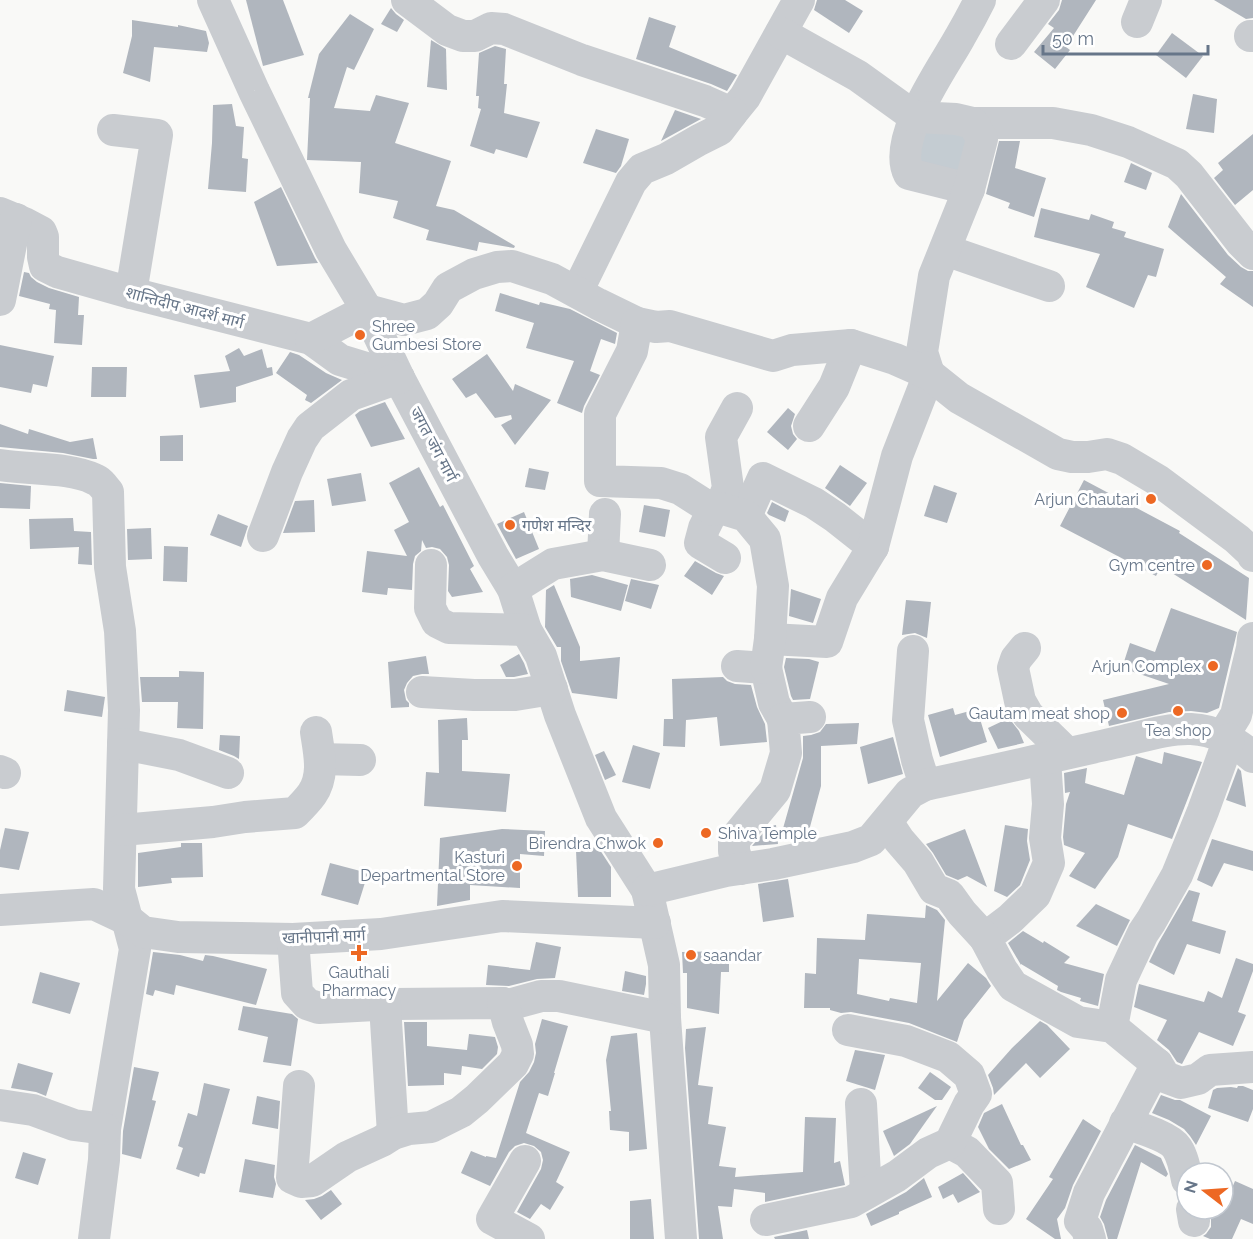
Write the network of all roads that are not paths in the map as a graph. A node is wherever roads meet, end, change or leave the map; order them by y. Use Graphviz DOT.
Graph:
graph roads {
  1 [pos="213,0"];
  2 [pos="407,0"];
  3 [pos="799,0"];
  4 [pos="980,0"];
  5 [pos="1044,0"];
  6 [pos="781,33"];
  7 [pos="1011,44"];
  8 [pos="732,113"];
  9 [pos="915,117"];
  10 [pos="973,123"];
  11 [pos="113,130"];
  12 [pos="969,189"];
  13 [pos="8,216"];
  14 [pos="945,250"];
  15 [pos="1253,254"];
  16 [pos="1049,286"];
  17 [pos="577,292"];
  18 [pos="131,293"];
  19 [pos="0,300"];
  20 [pos="368,310"];
  21 [pos="636,322"];
  22 [pos="311,339"];
  23 [pos="850,345"];
  24 [pos="929,374"];
  25 [pos="399,378"];
  26 [pos="736,408"];
  27 [pos="809,426"];
  28 [pos="0,465"];
  29 [pos="726,511"];
  30 [pos="605,514"];
  31 [pos="263,536"];
  32 [pos="873,548"];
  33 [pos="603,555"];
  34 [pos="1253,556"];
  35 [pos="725,558"];
  36 [pos="431,565"];
  37 [pos="650,565"];
  38 [pos="513,589"];
  39 [pos="526,630"];
  40 [pos="1253,638"];
  41 [pos="1025,648"];
  42 [pos="914,651"];
  43 [pos="758,658"];
  44 [pos="552,689"];
  45 [pos="422,692"];
  46 [pos="123,744"];
  47 [pos="1235,744"];
  48 [pos="1056,756"];
  49 [pos="360,760"];
  50 [pos="228,773"];
  51 [pos="925,785"];
  52 [pos="887,822"];
  53 [pos="122,830"];
  54 [pos="740,869"];
  55 [pos="647,890"];
  56 [pos="0,910"];
  57 [pos="128,920"];
  58 [pos="656,923"];
  59 [pos="985,938"];
  60 [pos="293,939"];
  61 [pos="503,1003"];
  62 [pos="385,1005"];
  63 [pos="665,1018"];
  64 [pos="1112,1026"];
  65 [pos="848,1030"];
  66 [pos="1157,1064"];
  67 [pos="1253,1067"];
  68 [pos="299,1086"];
  69 [pos="861,1104"];
  70 [pos="0,1105"];
  71 [pos="1125,1123"];
  72 [pos="105,1129"];
  73 [pos="393,1134"];
  74 [pos="950,1143"];
  75 [pos="525,1161"];
  76 [pos="1182,1161"];
  77 [pos="866,1193"];
  78 [pos="999,1209"];
  79 [pos="766,1220"];
  80 [pos="94,1239"];
  81 [pos="529,1239"];
  82 [pos="681,1239"];
  83 [pos="1090,1239"];
  1 -- 20 [label="street, जगत जंग मार्ग"];
  2 -- 8 [label="street"];
  3 -- 6 [label="street"];
  4 -- 9 [label="street"];
  5 -- 7 [label="street"];
  6 -- 8 [label="street"];
  6 -- 9 [label="street"];
  8 -- 17 [label="street"];
  9 -- 10 [label="street"];
  9 -- 12 [label="street"];
  10 -- 12 [label="street"];
  10 -- 15 [label="street"];
  11 -- 18 [label="street"];
  12 -- 14 [label="street"];
  13 -- 18 [label="street, शान्तिदीप आदर्श मार्ग"];
  13 -- 19 [label="street"];
  14 -- 16 [label="street"];
  14 -- 24 [label="street"];
  17 -- 20 [label="street"];
  17 -- 21 [label="street"];
  18 -- 22 [label="street, शान्तिदीप आदर्श मार्ग"];
  20 -- 22 [label="street"];
  20 -- 25 [label="street, जगत जंग मार्ग"];
  21 -- 23 [label="street"];
  21 -- 29 [label="street"];
  22 -- 25 [label="street, शान्तिदीप आदर्श मार्ग"];
  23 -- 24 [label="street"];
  23 -- 27 [label="street"];
  24 -- 32 [label="street"];
  24 -- 34 [label="street"];
  25 -- 31 [label="street"];
  25 -- 38 [label="street, जगत जंग मार्ग"];
  26 -- 29 [label="street"];
  28 -- 46 [label="street"];
  29 -- 32 [label="street"];
  29 -- 35 [label="street"];
  29 -- 43 [label="street"];
  30 -- 33 [label="street"];
  32 -- 43 [label="street"];
  33 -- 37 [label="street"];
  33 -- 38 [label="street"];
  36 -- 39 [label="street"];
  38 -- 39 [label="street, जगत जंग मार्ग"];
  39 -- 44 [label="street, जगत जंग मार्ग"];
  40 -- 47 [label="street"];
  41 -- 48 [label="street"];
  42 -- 51 [label="street"];
  43 -- 54 [label="street"];
  44 -- 45 [label="street"];
  44 -- 55 [label="street, जगत जंग मार्ग"];
  46 -- 50 [label="street"];
  46 -- 53 [label="street"];
  47 -- 48 [label="street"];
  47 -- 64 [label="street"];
  48 -- 51 [label="street"];
  48 -- 59 [label="street"];
  49 -- 53 [label="street"];
  51 -- 52 [label="street"];
  52 -- 54 [label="street"];
  52 -- 59 [label="street"];
  53 -- 57 [label="street"];
  54 -- 55 [label="street"];
  55 -- 58 [label="street, जगत जंग मार्ग"];
  56 -- 57 [label="street, खानीपानी मार्ग"];
  57 -- 60 [label="street, खानीपानी मार्ग"];
  57 -- 72 [label="street"];
  58 -- 60 [label="street, खानीपानी मार्ग"];
  58 -- 63 [label="street, जगत जंग मार्ग"];
  59 -- 64 [label="street"];
  60 -- 62 [label="street"];
  61 -- 62 [label="street"];
  61 -- 63 [label="street"];
  61 -- 73 [label="street"];
  62 -- 73 [label="street"];
  63 -- 82 [label="street, जगत जंग मार्ग"];
  64 -- 66 [label="street"];
  65 -- 74 [label="street"];
  66 -- 67 [label="street"];
  66 -- 71 [label="street"];
  68 -- 73 [label="street"];
  69 -- 77 [label="street"];
  70 -- 72 [label="street"];
  71 -- 76 [label="street"];
  71 -- 83 [label="street"];
  72 -- 80 [label="street"];
  74 -- 77 [label="street"];
  74 -- 78 [label="street"];
  75 -- 81 [label="street"];
  77 -- 79 [label="street"];
}
